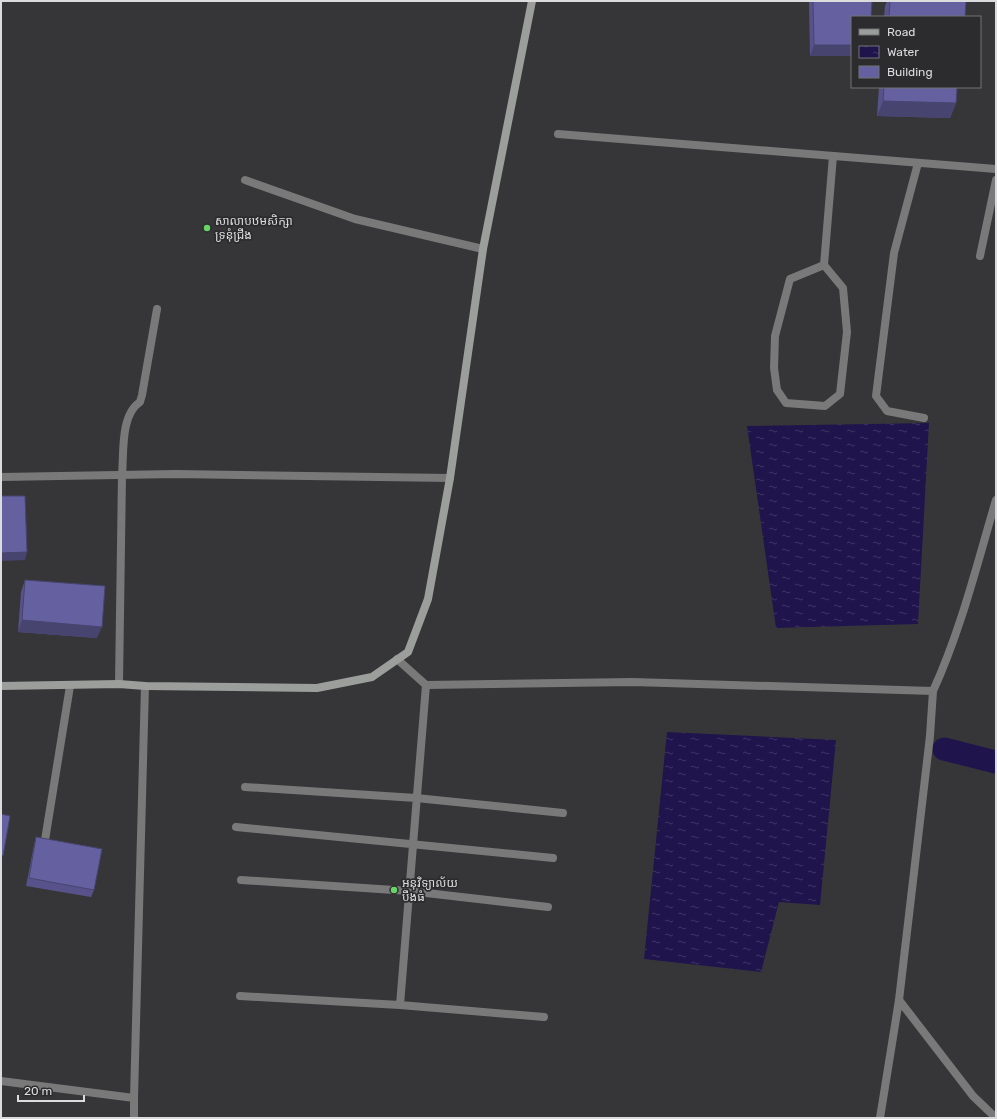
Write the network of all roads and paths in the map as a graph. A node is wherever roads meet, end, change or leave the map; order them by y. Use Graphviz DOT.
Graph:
graph roads {
  1 [pos="532,1"];
  2 [pos="558,134"];
  3 [pos="833,156"];
  4 [pos="918,163"];
  5 [pos="996,169"];
  6 [pos="245,180"];
  7 [pos="996,180"];
  8 [pos="483,249"];
  9 [pos="980,256"];
  10 [pos="824,265"];
  11 [pos="157,309"];
  12 [pos="924,418"];
  13 [pos="122,475"];
  14 [pos="1,477"];
  15 [pos="450,478"];
  16 [pos="996,500"];
  17 [pos="397,660"];
  18 [pos="119,684"];
  19 [pos="426,685"];
  20 [pos="1,686"];
  21 [pos="70,686"];
  22 [pos="145,686"];
  23 [pos="933,691"];
  24 [pos="245,787"];
  25 [pos="416,798"];
  26 [pos="563,813"];
  27 [pos="236,827"];
  28 [pos="46,840"];
  29 [pos="412,845"];
  30 [pos="553,858"];
  31 [pos="241,880"];
  32 [pos="409,891"];
  33 [pos="548,907"];
  34 [pos="240,996"];
  35 [pos="899,1000"];
  36 [pos="400,1005"];
  37 [pos="544,1017"];
  38 [pos="1,1081"];
  39 [pos="134,1098"];
  40 [pos="134,1118"];
  41 [pos="880,1118"];
  42 [pos="996,1118"];
  1 -- 8 [label="main road"];
  2 -- 3 [label="street"];
  3 -- 4 [label="street"];
  3 -- 10 [label="street"];
  4 -- 5 [label="street"];
  4 -- 12 [label="street"];
  6 -- 8 [label="street"];
  7 -- 9 [label="street"];
  8 -- 15 [label="main road"];
  10 -- 10 [label="street"];
  11 -- 13 [label="street"];
  13 -- 14 [label="street"];
  13 -- 15 [label="street"];
  13 -- 18 [label="street"];
  15 -- 17 [label="main road"];
  16 -- 23 [label="street"];
  17 -- 19 [label="street"];
  17 -- 22 [label="main road"];
  18 -- 21 [label="main road"];
  18 -- 22 [label="main road"];
  19 -- 23 [label="street"];
  19 -- 25 [label="street"];
  20 -- 21 [label="main road"];
  21 -- 28 [label="street"];
  22 -- 39 [label="street"];
  23 -- 35 [label="street"];
  24 -- 25 [label="street"];
  25 -- 26 [label="street"];
  25 -- 29 [label="street"];
  27 -- 29 [label="street"];
  29 -- 30 [label="street"];
  29 -- 32 [label="street"];
  31 -- 32 [label="street"];
  32 -- 33 [label="street"];
  32 -- 36 [label="street"];
  34 -- 36 [label="street"];
  35 -- 41 [label="street"];
  35 -- 42 [label="street"];
  36 -- 37 [label="street"];
  38 -- 39 [label="street"];
  39 -- 40 [label="street"];
}
